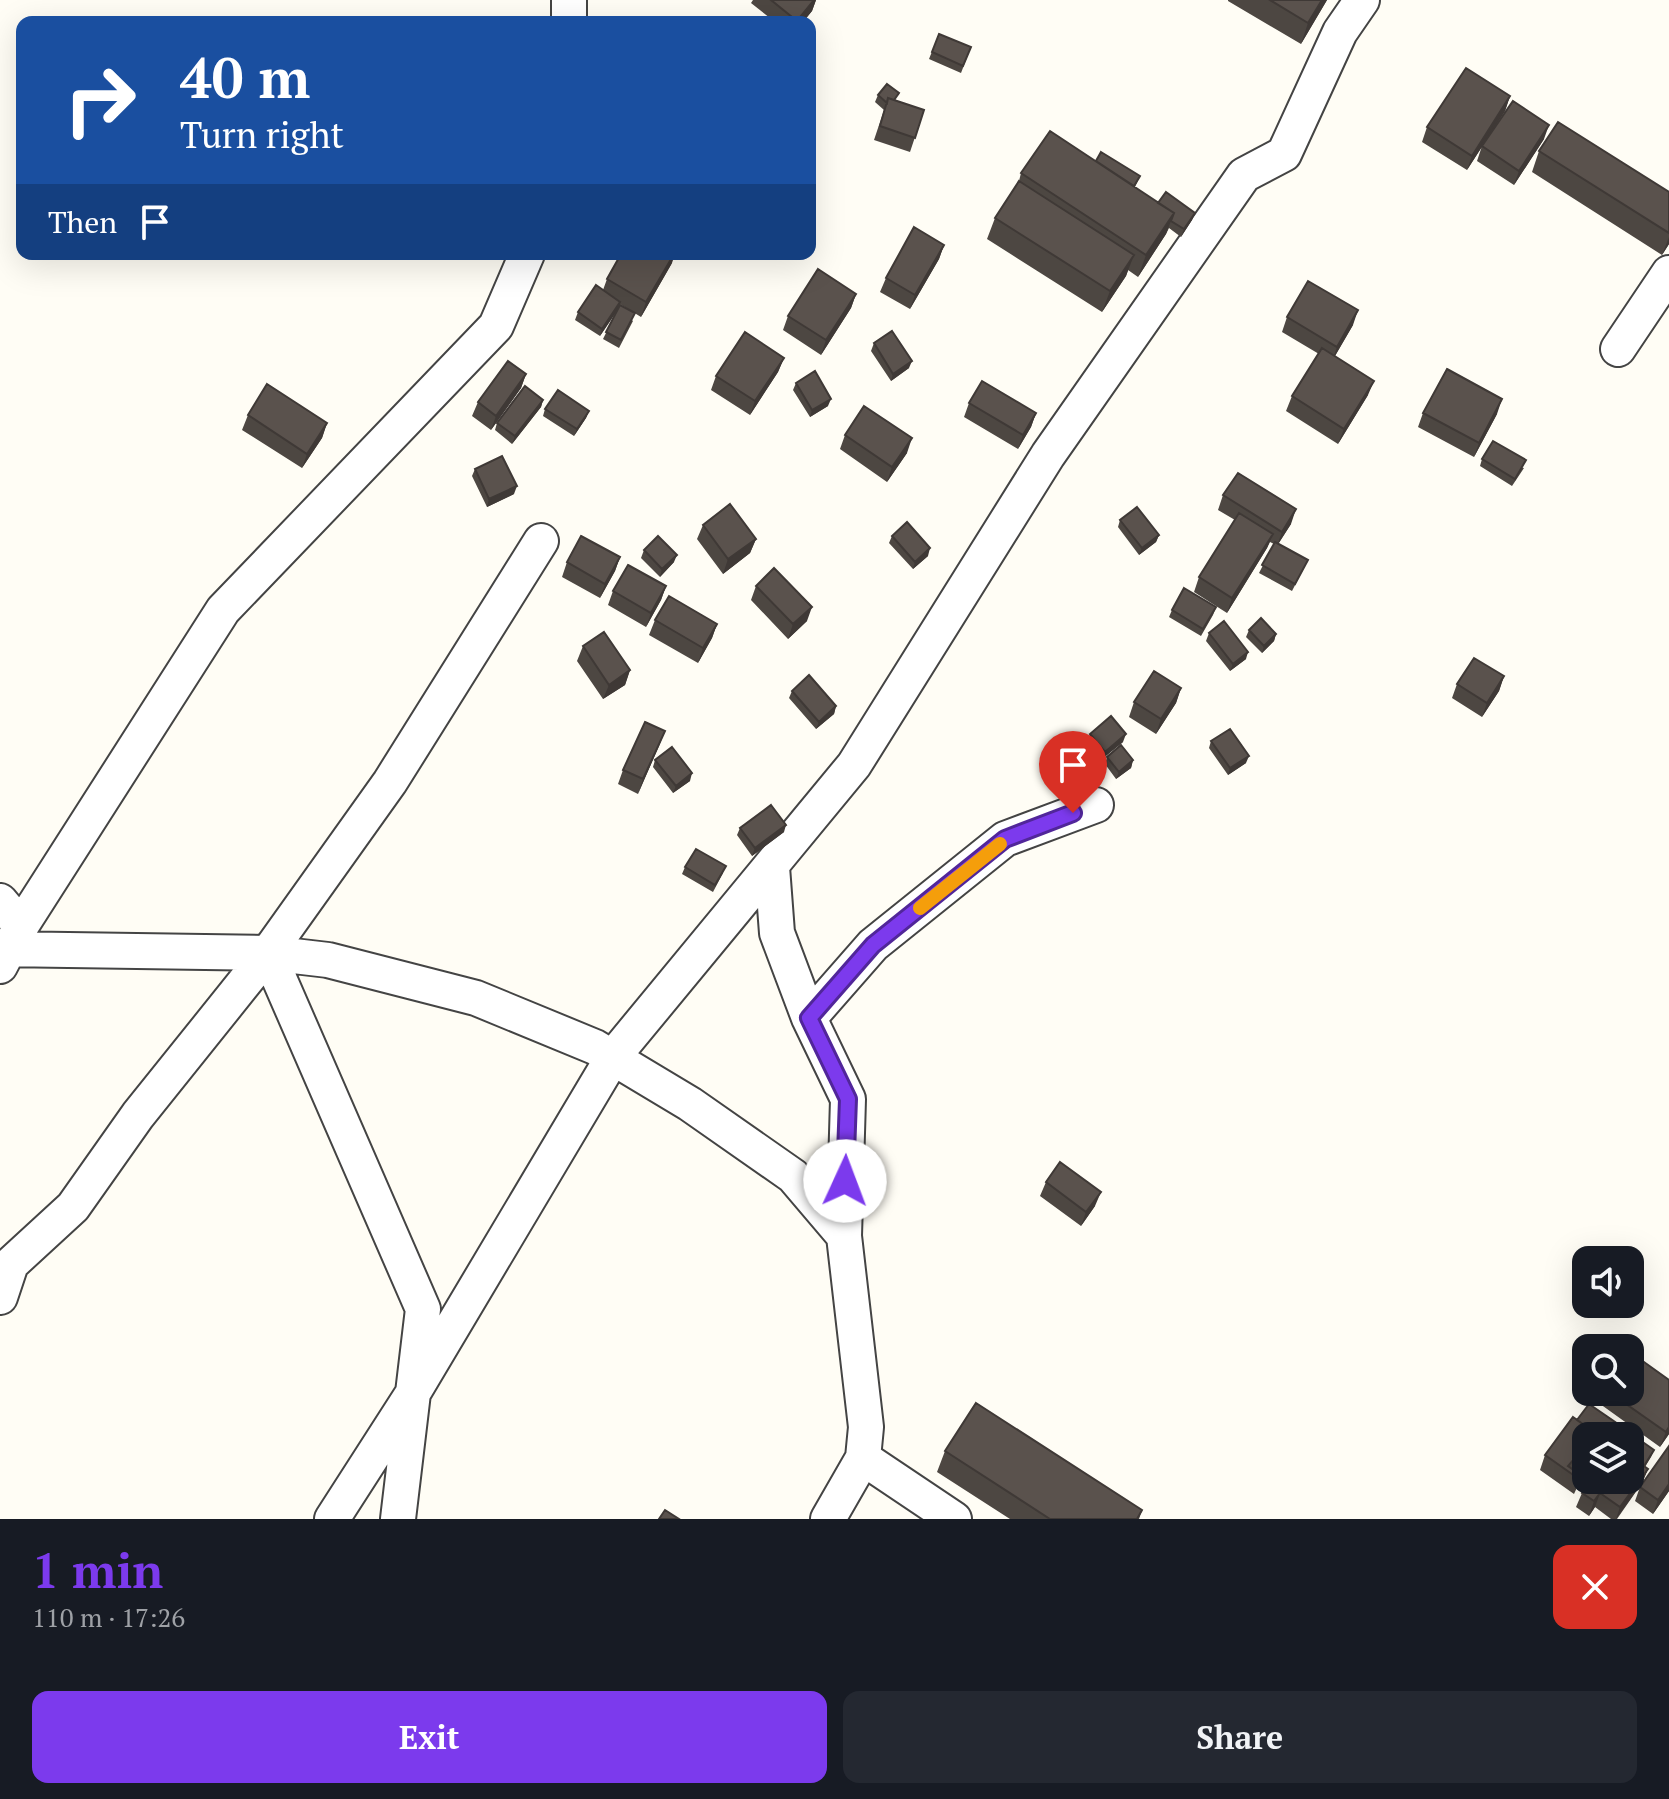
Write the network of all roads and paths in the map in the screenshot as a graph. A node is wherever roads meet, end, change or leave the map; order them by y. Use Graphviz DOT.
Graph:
graph roads {
  1 [pos="1362,0"];
  2 [pos="524,260"];
  3 [pos="1669,273"];
  4 [pos="1618,349"];
  5 [pos="541,541"];
  6 [pos="1096,805"];
  7 [pos="772,867"];
  8 [pos="6,939"];
  9 [pos="268,953"];
  10 [pos="809,1018"];
  11 [pos="613,1057"];
  12 [pos="844,1236"];
  13 [pos="0,1297"];
  14 [pos="413,1393"];
  15 [pos="863,1458"];
  16 [pos="332,1519"];
  17 [pos="398,1519"];
  18 [pos="828,1519"];
  19 [pos="954,1519"];
  1 -- 7 [label="street"];
  2 -- 8 [label="street"];
  3 -- 4 [label="street"];
  5 -- 9 [label="street"];
  6 -- 10 [label="street"];
  7 -- 10 [label="street"];
  7 -- 11 [label="street"];
  8 -- 9 [label="street"];
  9 -- 11 [label="street"];
  9 -- 13 [label="street"];
  9 -- 14 [label="street"];
  10 -- 12 [label="street"];
  11 -- 12 [label="street"];
  11 -- 14 [label="street"];
  12 -- 15 [label="street"];
  14 -- 16 [label="street"];
  14 -- 17 [label="street"];
  15 -- 18 [label="street"];
  15 -- 19 [label="street"];
}
